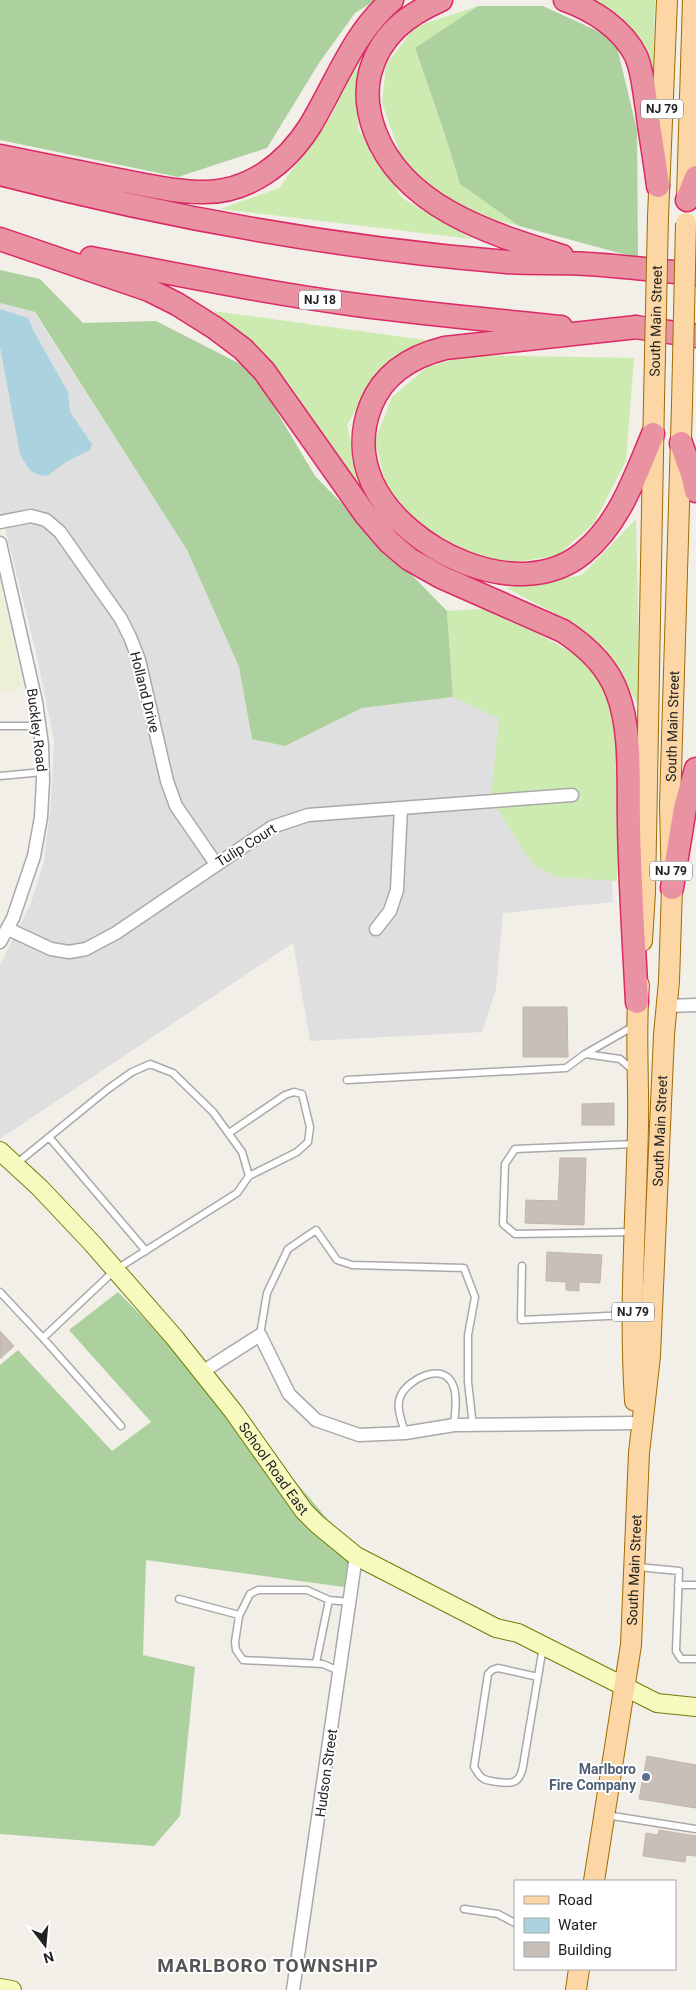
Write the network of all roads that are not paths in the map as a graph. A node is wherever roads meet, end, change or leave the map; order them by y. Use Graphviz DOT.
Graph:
graph roads {
  1 [pos="392,0"];
  2 [pos="442,0"];
  3 [pos="565,0"];
  4 [pos="667,0"];
  5 [pos="693,0"];
  6 [pos="0,156"];
  7 [pos="0,174"];
  8 [pos="696,177"];
  9 [pos="658,186"];
  10 [pos="687,200"];
  11 [pos="3,240"];
  12 [pos="586,264"];
  13 [pos="696,274"];
  14 [pos="637,327"];
  15 [pos="696,336"];
  16 [pos="653,434"];
  17 [pos="681,443"];
  18 [pos="696,491"];
  19 [pos="0,522"];
  20 [pos="0,543"];
  21 [pos="0,726"];
  22 [pos="39,726"];
  23 [pos="696,769"];
  24 [pos="43,772"];
  25 [pos="0,776"];
  26 [pos="572,795"];
  27 [pos="401,808"];
  28 [pos="216,864"];
  29 [pos="672,888"];
  30 [pos="8,929"];
  31 [pos="376,929"];
  32 [pos="0,942"];
  33 [pos="696,1005"];
  34 [pos="667,1006"];
  35 [pos="637,1013"];
  36 [pos="585,1054"];
  37 [pos="638,1073"];
  38 [pos="347,1080"];
  39 [pos="229,1133"];
  40 [pos="49,1137"];
  41 [pos="638,1144"];
  42 [pos="0,1151"];
  43 [pos="15,1165"];
  44 [pos="249,1176"];
  45 [pos="635,1232"];
  46 [pos="146,1251"];
  47 [pos="522,1266"];
  48 [pos="116,1270"];
  49 [pos="0,1292"];
  50 [pos="633,1315"];
  51 [pos="260,1335"];
  52 [pos="43,1338"];
  53 [pos="202,1372"];
  54 [pos="637,1422"];
  55 [pos="454,1425"];
  56 [pos="121,1426"];
  57 [pos="473,1426"];
  58 [pos="405,1432"];
  59 [pos="639,1453"];
  60 [pos="356,1556"];
  61 [pos="634,1567"];
  62 [pos="678,1585"];
  63 [pos="696,1585"];
  64 [pos="179,1598"];
  65 [pos="329,1600"];
  66 [pos="351,1602"];
  67 [pos="239,1614"];
  68 [pos="543,1646"];
  69 [pos="696,1659"];
  70 [pos="316,1664"];
  71 [pos="341,1672"];
  72 [pos="538,1677"];
  73 [pos="625,1687"];
  74 [pos="696,1707"];
  75 [pos="604,1815"];
  76 [pos="696,1828"];
  77 [pos="594,1880"];
  78 [pos="464,1910"];
  79 [pos="514,1922"];
  80 [pos="579,1970"];
  81 [pos="0,1988"];
  82 [pos="12,1990"];
  83 [pos="294,1990"];
  84 [pos="576,1990"];
  1 -- 6 [label="highway"];
  2 -- 12 [label="highway"];
  3 -- 9 [label="highway"];
  4 -- 9 [label="main road, South Main Street / NJ 79"];
  5 -- 10 [label="main road, South Main Street / NJ 79"];
  7 -- 12 [label="highway"];
  8 -- 10 [label="highway"];
  9 -- 16 [label="main road, South Main Street / NJ 79, bridge"];
  10 -- 17 [label="main road, South Main Street / NJ 79, bridge"];
  11 -- 14 [label="highway, NJ 18"];
  11 -- 35 [label="highway"];
  12 -- 13 [label="highway"];
  14 -- 15 [label="highway, NJ 18"];
  14 -- 16 [label="highway"];
  16 -- 35 [label="main road, South Main Street / NJ 79"];
  17 -- 18 [label="highway"];
  17 -- 29 [label="main road, South Main Street / NJ 79"];
  19 -- 28 [label="street, Holland Drive"];
  20 -- 22 [label="street, Buckley Road"];
  21 -- 22 [label="lane"];
  22 -- 24 [label="street, Buckley Road"];
  23 -- 29 [label="highway"];
  24 -- 25 [label="lane"];
  24 -- 30 [label="street, Buckley Road"];
  26 -- 27 [label="street, Tulip Court"];
  27 -- 28 [label="street, Tulip Court"];
  27 -- 31 [label="street"];
  28 -- 30 [label="street, Tulip Court"];
  29 -- 34 [label="main road, South Main Street / NJ 79"];
  30 -- 32 [label="street, Buckley Road"];
  33 -- 34 [label="street"];
  34 -- 59 [label="main road, South Main Street / NJ 79"];
  35 -- 36 [label="lane"];
  35 -- 37 [label="main road, South Main Street / NJ 79"];
  36 -- 37 [label="lane"];
  36 -- 38 [label="lane"];
  37 -- 41 [label="main road, South Main Street / NJ 79"];
  39 -- 40 [label="lane"];
  39 -- 44 [label="lane"];
  39 -- 44 [label="lane"];
  40 -- 43 [label="lane"];
  40 -- 46 [label="lane"];
  41 -- 45 [label="main road, South Main Street / NJ 79"];
  41 -- 45 [label="lane"];
  42 -- 43 [label="street, School Road East"];
  43 -- 48 [label="street, School Road East"];
  44 -- 46 [label="lane"];
  45 -- 50 [label="main road, South Main Street / NJ 79"];
  46 -- 48 [label="lane"];
  47 -- 50 [label="lane"];
  48 -- 52 [label="lane"];
  48 -- 53 [label="street, School Road East"];
  49 -- 52 [label="lane"];
  50 -- 54 [label="main road, South Main Street / NJ 79"];
  51 -- 53 [label="street"];
  51 -- 57 [label="lane"];
  51 -- 58 [label="street"];
  52 -- 56 [label="lane"];
  53 -- 60 [label="street, School Road East"];
  54 -- 57 [label="street"];
  54 -- 59 [label="main road, South Main Street / NJ 79"];
  55 -- 57 [label="street"];
  55 -- 58 [label="street"];
  55 -- 58 [label="lane"];
  59 -- 61 [label="main road, South Main Street / NJ 79"];
  60 -- 66 [label="street, Hudson Street"];
  60 -- 68 [label="street, School Road East"];
  61 -- 62 [label="lane"];
  61 -- 73 [label="main road, South Main Street / NJ 79"];
  62 -- 63 [label="lane"];
  62 -- 69 [label="lane"];
  64 -- 67 [label="lane"];
  65 -- 66 [label="lane"];
  65 -- 67 [label="lane"];
  65 -- 70 [label="lane"];
  66 -- 71 [label="street, Hudson Street"];
  67 -- 70 [label="lane"];
  68 -- 72 [label="lane"];
  68 -- 73 [label="street, School Road East"];
  70 -- 71 [label="lane"];
  71 -- 83 [label="street, Hudson Street"];
  72 -- 72 [label="lane"];
  73 -- 74 [label="street, School Road East"];
  73 -- 75 [label="main road, NJ 79"];
  75 -- 76 [label="lane"];
  75 -- 77 [label="main road, NJ 79"];
  78 -- 79 [label="lane"];
  80 -- 84 [label="main road"];
  81 -- 82 [label="street"];
}
